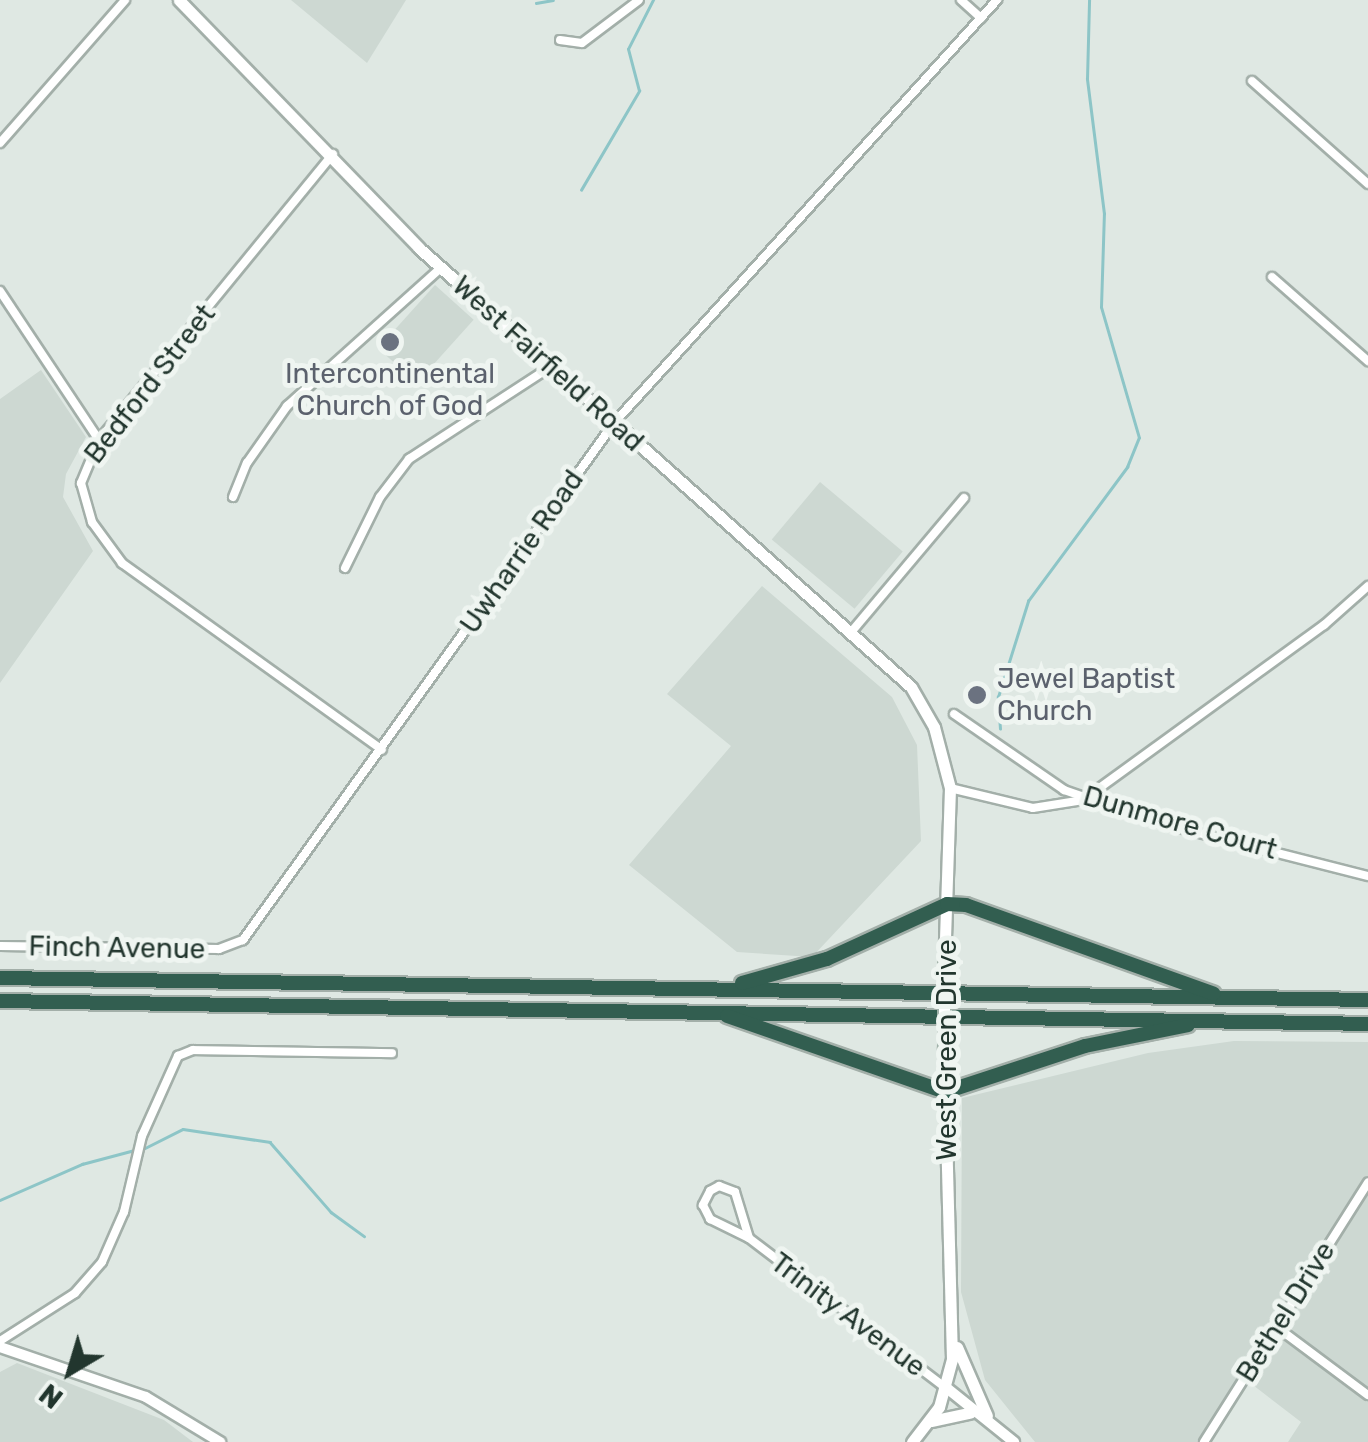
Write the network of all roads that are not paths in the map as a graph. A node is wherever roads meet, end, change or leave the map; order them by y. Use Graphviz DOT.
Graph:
graph roads {
  1 [pos="126,0"];
  2 [pos="179,0"];
  3 [pos="639,0"];
  4 [pos="961,0"];
  5 [pos="997,0"];
  6 [pos="981,18"];
  7 [pos="560,40"];
  8 [pos="1252,81"];
  9 [pos="0,143"];
  10 [pos="333,154"];
  11 [pos="1368,184"];
  12 [pos="441,268"];
  13 [pos="1272,277"];
  14 [pos="0,291"];
  15 [pos="1368,361"];
  16 [pos="550,367"];
  17 [pos="614,423"];
  18 [pos="99,440"];
  19 [pos="233,497"];
  20 [pos="964,498"];
  21 [pos="344,568"];
  22 [pos="1368,586"];
  23 [pos="852,631"];
  24 [pos="928,714"];
  25 [pos="954,714"];
  26 [pos="382,750"];
  27 [pos="950,788"];
  28 [pos="1085,798"];
  29 [pos="1368,876"];
  30 [pos="947,904"];
  31 [pos="0,946"];
  32 [pos="234,946"];
  33 [pos="0,978"];
  34 [pos="719,988"];
  35 [pos="1224,998"];
  36 [pos="1368,1000"];
  37 [pos="0,1001"];
  38 [pos="714,1011"];
  39 [pos="1228,1019"];
  40 [pos="1368,1024"];
  41 [pos="392,1052"];
  42 [pos="945,1092"];
  43 [pos="1368,1182"];
  44 [pos="749,1238"];
  45 [pos="1278,1328"];
  46 [pos="953,1335"];
  47 [pos="0,1344"];
  48 [pos="948,1389"];
  49 [pos="1368,1395"];
  50 [pos="970,1413"];
  51 [pos="987,1416"];
  52 [pos="931,1421"];
  53 [pos="1003,1434"];
  54 [pos="220,1442"];
  55 [pos="910,1442"];
  56 [pos="1014,1442"];
  57 [pos="1204,1442"];
  1 -- 9 [label="street"];
  2 -- 10 [label="main road, West Fairfield Road"];
  3 -- 7 [label="street"];
  4 -- 6 [label="street"];
  5 -- 6 [label="street, Uwharrie Road"];
  6 -- 17 [label="street, Uwharrie Road"];
  8 -- 11 [label="street"];
  10 -- 12 [label="main road, West Fairfield Road"];
  10 -- 18 [label="street, Bedford Street"];
  12 -- 16 [label="main road, West Fairfield Road"];
  12 -- 19 [label="street"];
  13 -- 15 [label="street"];
  14 -- 18 [label="street"];
  16 -- 17 [label="main road, West Fairfield Road"];
  16 -- 21 [label="street"];
  17 -- 23 [label="main road, West Fairfield Road"];
  17 -- 26 [label="street, Uwharrie Road"];
  18 -- 26 [label="street, Bedford Street"];
  20 -- 23 [label="street"];
  22 -- 28 [label="street"];
  23 -- 24 [label="main road, West Fairfield Road"];
  24 -- 27 [label="main road, West Green Drive"];
  25 -- 28 [label="street, Dunmore Court"];
  26 -- 32 [label="street, Uwharrie Road"];
  27 -- 28 [label="street"];
  27 -- 30 [label="main road, West Green Drive"];
  28 -- 29 [label="street, Dunmore Court"];
  30 -- 34 [label="highway"];
  30 -- 35 [label="highway"];
  30 -- 42 [label="main road, West Green Drive, bridge"];
  31 -- 32 [label="street, Finch Avenue"];
  33 -- 34 [label="highway"];
  34 -- 35 [label="highway"];
  35 -- 36 [label="highway"];
  37 -- 38 [label="highway"];
  38 -- 39 [label="highway"];
  38 -- 42 [label="highway"];
  39 -- 40 [label="highway"];
  39 -- 42 [label="highway"];
  41 -- 47 [label="street"];
  42 -- 46 [label="main road, West Green Drive"];
  43 -- 45 [label="street, Bethel Drive"];
  44 -- 44 [label="street, Trinity Avenue"];
  44 -- 48 [label="street, Trinity Avenue"];
  45 -- 49 [label="street"];
  45 -- 57 [label="street, Bethel Drive"];
  46 -- 48 [label="main road, West Green Drive"];
  46 -- 51 [label="main road"];
  47 -- 54 [label="street"];
  48 -- 50 [label="street, Trinity Avenue"];
  48 -- 51 [label="street, Trinity Avenue"];
  48 -- 52 [label="main road, West Green Drive"];
  48 -- 55 [label="main road, West Green Drive"];
  50 -- 52 [label="main road"];
  50 -- 53 [label="street, Trinity Avenue"];
  51 -- 53 [label="street, Trinity Avenue"];
  52 -- 55 [label="main road, West Green Drive"];
  53 -- 56 [label="street, Trinity Avenue"];
}
